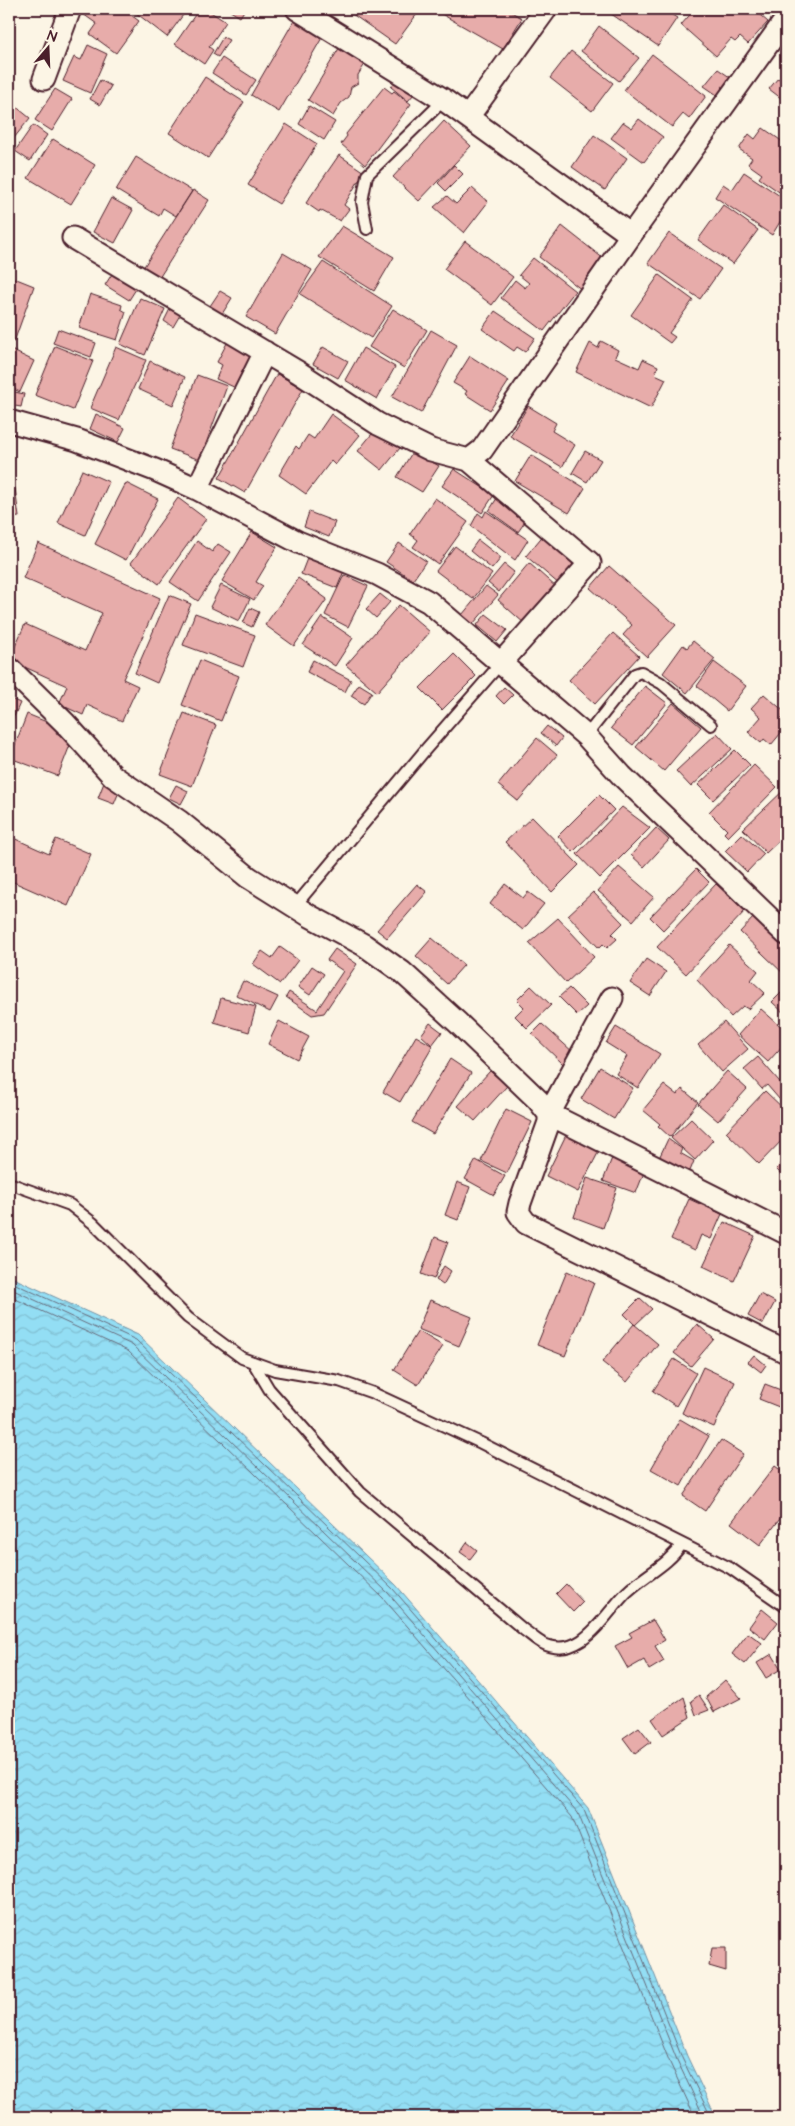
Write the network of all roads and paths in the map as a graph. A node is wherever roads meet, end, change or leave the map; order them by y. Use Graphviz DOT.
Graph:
graph roads {
  1 [pos="70,9"];
  2 [pos="298,9"];
  3 [pos="546,9"];
  4 [pos="786,19"];
  5 [pos="44,78"];
  6 [pos="444,100"];
  7 [pos="468,117"];
  8 [pos="367,229"];
  9 [pos="631,235"];
  10 [pos="74,238"];
  11 [pos="265,352"];
  12 [pos="9,421"];
  13 [pos="469,460"];
  14 [pos="197,489"];
  15 [pos="502,663"];
  16 [pos="9,668"];
  17 [pos="711,725"];
  18 [pos="586,736"];
  19 [pos="295,906"];
  20 [pos="786,934"];
  21 [pos="612,998"];
  22 [pos="549,1114"];
  23 [pos="9,1183"];
  24 [pos="786,1233"];
  25 [pos="786,1352"];
  26 [pos="254,1364"];
  27 [pos="682,1544"];
  28 [pos="786,1607"];
  1 -- 5 [label="street"];
  2 -- 6 [label="street"];
  3 -- 7 [label="street"];
  4 -- 9 [label="street"];
  6 -- 7 [label="street"];
  6 -- 8 [label="lane"];
  7 -- 9 [label="street"];
  9 -- 13 [label="street"];
  10 -- 11 [label="street"];
  11 -- 13 [label="street"];
  11 -- 14 [label="street"];
  12 -- 14 [label="street"];
  13 -- 15 [label="street"];
  14 -- 15 [label="street"];
  15 -- 18 [label="street"];
  15 -- 19 [label="lane"];
  16 -- 19 [label="street"];
  17 -- 18 [label="lane"];
  18 -- 20 [label="street"];
  19 -- 22 [label="street"];
  21 -- 22 [label="street"];
  22 -- 24 [label="street"];
  22 -- 25 [label="street"];
  23 -- 26 [label="lane"];
  26 -- 27 [label="lane"];
  26 -- 27 [label="lane"];
  27 -- 28 [label="lane"];
}
